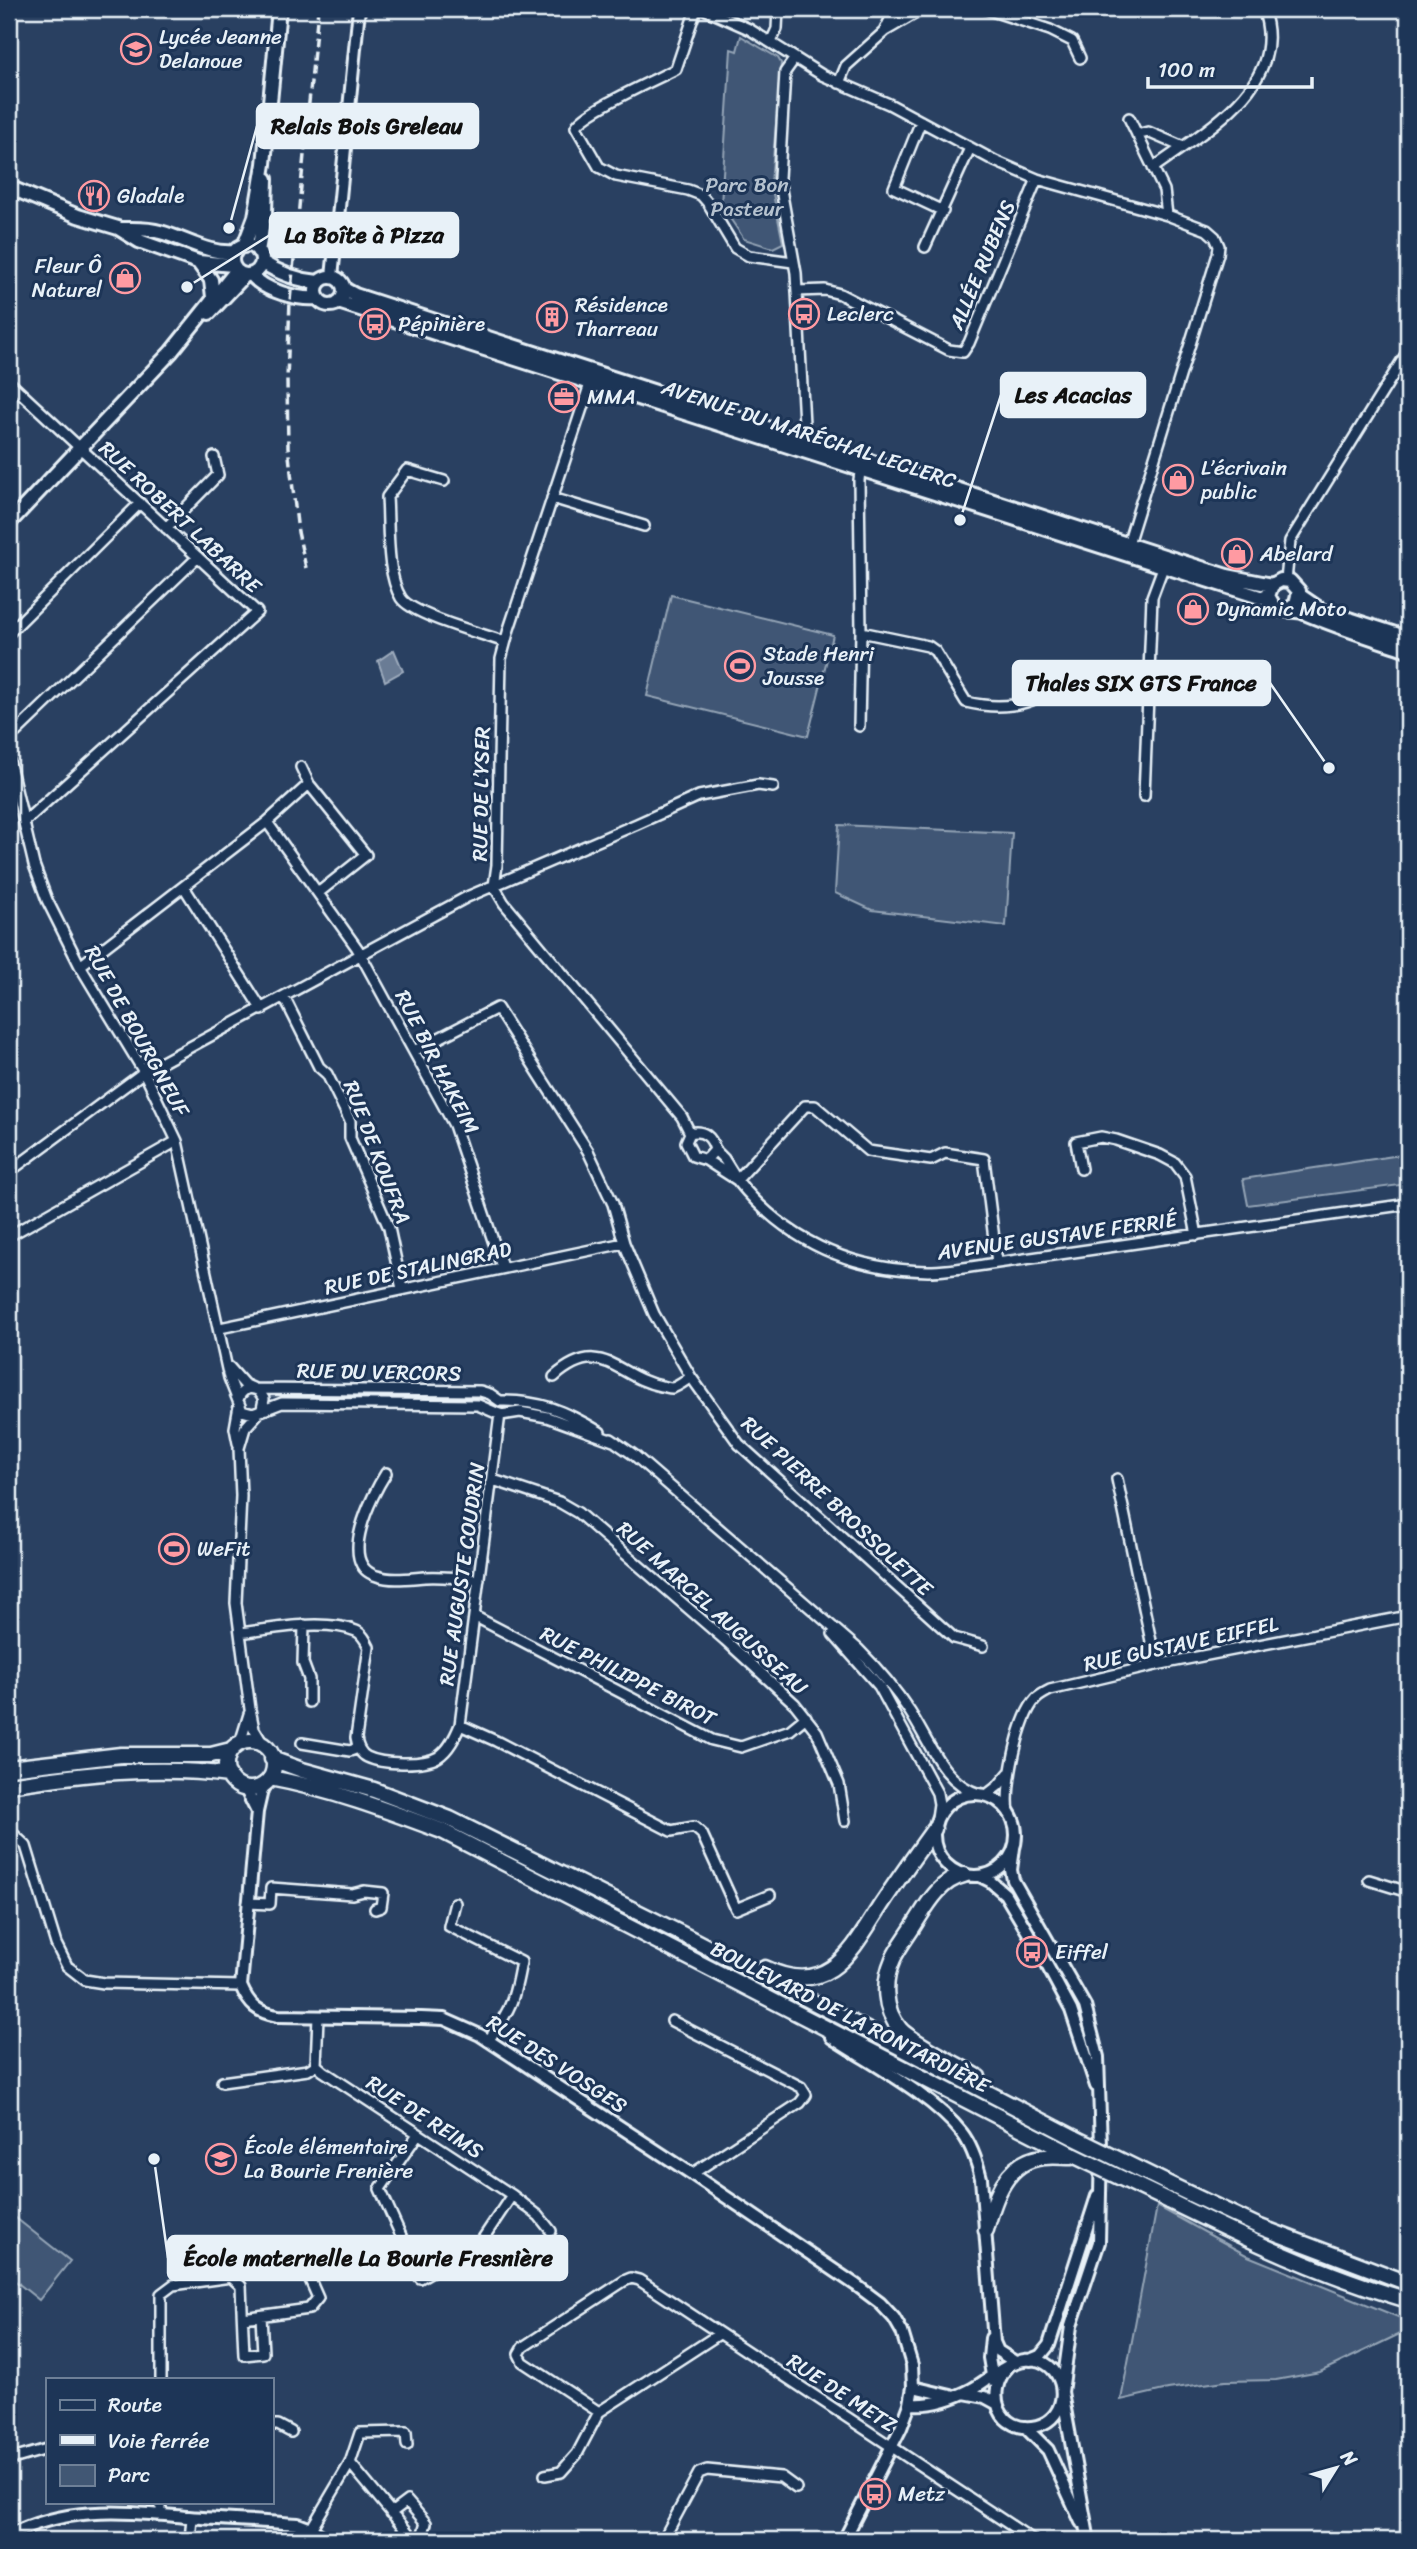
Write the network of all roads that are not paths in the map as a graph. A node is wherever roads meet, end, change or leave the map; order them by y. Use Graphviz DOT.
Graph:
graph roads {
  1 [pos="279,9"];
  2 [pos="359,9"];
  3 [pos="696,9"];
  4 [pos="704,9"];
  5 [pos="778,9"];
  6 [pos="895,9"];
  7 [pos="923,9"];
  8 [pos="986,9"];
  9 [pos="1263,9"];
  10 [pos="884,32"];
  11 [pos="771,42"];
  12 [pos="795,58"];
  13 [pos="1080,58"];
  14 [pos="839,83"];
  15 [pos="1129,118"];
  16 [pos="921,121"];
  17 [pos="1137,135"];
  18 [pos="1183,147"];
  19 [pos="970,148"];
  20 [pos="264,163"];
  21 [pos="1153,168"];
  22 [pos="1037,179"];
  23 [pos="9,187"];
  24 [pos="943,211"];
  25 [pos="1167,215"];
  26 [pos="118,228"];
  27 [pos="925,247"];
  28 [pos="240,249"];
  29 [pos="260,256"];
  30 [pos="198,262"];
  31 [pos="793,262"];
  32 [pos="241,271"];
  33 [pos="332,277"];
  34 [pos="318,282"];
  35 [pos="344,289"];
  36 [pos="797,291"];
  37 [pos="214,297"];
  38 [pos="318,298"];
  39 [pos="338,302"];
  40 [pos="197,321"];
  41 [pos="1408,351"];
  42 [pos="611,377"];
  43 [pos="9,382"];
  44 [pos="590,384"];
  45 [pos="803,440"];
  46 [pos="80,448"];
  47 [pos="790,448"];
  48 [pos="214,457"];
  49 [pos="861,465"];
  50 [pos="444,481"];
  51 [pos="552,498"];
  52 [pos="140,503"];
  53 [pos="9,523"];
  54 [pos="644,527"];
  55 [pos="166,528"];
  56 [pos="1126,550"];
  57 [pos="198,557"];
  58 [pos="1165,562"];
  59 [pos="1286,580"];
  60 [pos="1272,585"];
  61 [pos="1299,596"];
  62 [pos="1269,600"];
  63 [pos="1288,610"];
  64 [pos="861,632"];
  65 [pos="9,633"];
  66 [pos="1408,638"];
  67 [pos="505,642"];
  68 [pos="1408,650"];
  69 [pos="1040,677"];
  70 [pos="859,726"];
  71 [pos="9,735"];
  72 [pos="9,760"];
  73 [pos="301,767"];
  74 [pos="309,784"];
  75 [pos="773,787"];
  76 [pos="1144,796"];
  77 [pos="21,810"];
  78 [pos="9,814"];
  79 [pos="24,822"];
  80 [pos="267,822"];
  81 [pos="494,886"];
  82 [pos="184,887"];
  83 [pos="318,893"];
  84 [pos="360,955"];
  85 [pos="80,966"];
  86 [pos="284,997"];
  87 [pos="262,1010"];
  88 [pos="414,1051"];
  89 [pos="144,1072"];
  90 [pos="690,1133"];
  91 [pos="177,1141"];
  92 [pos="715,1150"];
  93 [pos="706,1160"];
  94 [pos="1081,1169"];
  95 [pos="9,1172"];
  96 [pos="737,1180"];
  97 [pos="1408,1204"];
  98 [pos="1197,1235"];
  99 [pos="9,1236"];
  100 [pos="624,1243"];
  101 [pos="998,1264"];
  102 [pos="502,1268"];
  103 [pos="402,1289"];
  104 [pos="220,1328"];
  105 [pos="228,1366"];
  106 [pos="554,1377"];
  107 [pos="691,1377"];
  108 [pos="255,1389"];
  109 [pos="503,1401"];
  110 [pos="238,1403"];
  111 [pos="258,1412"];
  112 [pos="502,1414"];
  113 [pos="616,1442"];
  114 [pos="239,1448"];
  115 [pos="386,1473"];
  116 [pos="1117,1479"];
  117 [pos="493,1480"];
  118 [pos="479,1580"];
  119 [pos="787,1588"];
  120 [pos="474,1616"];
  121 [pos="1408,1616"];
  122 [pos="304,1625"];
  123 [pos="241,1633"];
  124 [pos="983,1647"];
  125 [pos="1156,1665"];
  126 [pos="309,1702"];
  127 [pos="250,1709"];
  128 [pos="806,1717"];
  129 [pos="460,1726"];
  130 [pos="302,1743"];
  131 [pos="263,1744"];
  132 [pos="235,1746"];
  133 [pos="358,1748"];
  134 [pos="272,1759"];
  135 [pos="9,1768"];
  136 [pos="1011,1769"];
  137 [pos="229,1775"];
  138 [pos="266,1782"];
  139 [pos="9,1785"];
  140 [pos="245,1788"];
  141 [pos="982,1795"];
  142 [pos="257,1812"];
  143 [pos="1009,1813"];
  144 [pos="845,1821"];
  145 [pos="936,1824"];
  146 [pos="9,1830"];
  147 [pos="1014,1848"];
  148 [pos="964,1875"];
  149 [pos="980,1876"];
  150 [pos="1369,1881"];
  151 [pos="1408,1892"];
  152 [pos="770,1895"];
  153 [pos="248,1903"];
  154 [pos="455,1903"];
  155 [pos="375,1909"];
  156 [pos="681,1934"];
  157 [pos="241,1986"];
  158 [pos="800,2015"];
  159 [pos="318,2017"];
  160 [pos="673,2021"];
  161 [pos="488,2041"];
  162 [pos="316,2065"];
  163 [pos="222,2082"];
  164 [pos="1100,2103"];
  165 [pos="1024,2110"];
  166 [pos="418,2133"];
  167 [pos="1075,2156"];
  168 [pos="692,2174"];
  169 [pos="1099,2190"];
  170 [pos="512,2195"];
  171 [pos="986,2230"];
  172 [pos="551,2231"];
  173 [pos="307,2273"];
  174 [pos="1408,2283"];
  175 [pos="1408,2300"];
  176 [pos="261,2316"];
  177 [pos="243,2318"];
  178 [pos="992,2332"];
  179 [pos="719,2333"];
  180 [pos="1030,2360"];
  181 [pos="1012,2365"];
  182 [pos="992,2376"];
  183 [pos="161,2378"];
  184 [pos="913,2387"];
  185 [pos="1062,2392"];
  186 [pos="959,2394"];
  187 [pos="996,2397"];
  188 [pos="910,2404"];
  189 [pos="598,2412"];
  190 [pos="273,2425"];
  191 [pos="1025,2427"];
  192 [pos="291,2432"];
  193 [pos="407,2445"];
  194 [pos="892,2447"];
  195 [pos="46,2449"];
  196 [pos="9,2460"];
  197 [pos="350,2463"];
  198 [pos="545,2475"];
  199 [pos="796,2488"];
  200 [pos="161,2504"];
  201 [pos="391,2513"];
  202 [pos="161,2515"];
  203 [pos="192,2518"];
  204 [pos="311,2529"];
  205 [pos="9,2535"];
  206 [pos="1089,2538"];
  207 [pos="190,2540"];
  208 [pos="328,2540"];
  209 [pos="663,2540"];
  210 [pos="844,2540"];
  211 [pos="1033,2540"];
  1 -- 20 [label="main road"];
  2 -- 33 [label="street"];
  3 -- 31 [label="street"];
  4 -- 11 [label="street"];
  5 -- 11 [label="street"];
  6 -- 10 [label="street"];
  7 -- 10 [label="street"];
  8 -- 13 [label="street"];
  9 -- 18 [label="street"];
  10 -- 14 [label="street"];
  11 -- 12 [label="street"];
  12 -- 14 [label="street"];
  12 -- 31 [label="street"];
  14 -- 16 [label="street"];
  15 -- 17 [label="street"];
  16 -- 19 [label="street"];
  16 -- 24 [label="street"];
  17 -- 18 [label="street"];
  17 -- 21 [label="street"];
  18 -- 21 [label="street"];
  19 -- 22 [label="street"];
  19 -- 24 [label="street"];
  20 -- 28 [label="main road"];
  20 -- 29 [label="main road"];
  21 -- 25 [label="street"];
  22 -- 25 [label="street"];
  22 -- 36 [label="street, ALLÉE RUBENS"];
  23 -- 26 [label="main road"];
  24 -- 27 [label="street"];
  25 -- 56 [label="street"];
  26 -- 28 [label="main road"];
  26 -- 30 [label="main road"];
  28 -- 29 [label="main road"];
  28 -- 32 [label="main road"];
  29 -- 32 [label="main road"];
  29 -- 34 [label="main road"];
  30 -- 32 [label="main road"];
  30 -- 37 [label="main road"];
  31 -- 36 [label="street"];
  32 -- 37 [label="main road"];
  32 -- 38 [label="main road, AVENUE DU MARÉCHAL LECLERC"];
  32 -- 40 [label="main road"];
  33 -- 34 [label="main road"];
  33 -- 35 [label="main road, AVENUE DU MARÉCHAL LECLERC"];
  34 -- 38 [label="main road"];
  35 -- 39 [label="main road"];
  35 -- 42 [label="main road, AVENUE DU MARÉCHAL LECLERC"];
  36 -- 45 [label="street"];
  37 -- 40 [label="main road"];
  38 -- 39 [label="main road, AVENUE DU MARÉCHAL LECLERC"];
  39 -- 44 [label="main road, AVENUE DU MARÉCHAL LECLERC"];
  40 -- 46 [label="main road"];
  41 -- 59 [label="street"];
  42 -- 44 [label="street"];
  42 -- 45 [label="main road, AVENUE DU MARÉCHAL LECLERC"];
  43 -- 46 [label="street, RUE ROBERT LABARRE"];
  44 -- 47 [label="main road, AVENUE DU MARÉCHAL LECLERC"];
  44 -- 51 [label="street, RUE DE L’YSER"];
  45 -- 47 [label="street"];
  45 -- 49 [label="main road, AVENUE DU MARÉCHAL LECLERC"];
  46 -- 52 [label="street, RUE ROBERT LABARRE"];
  46 -- 53 [label="main road"];
  47 -- 49 [label="main road, AVENUE DU MARÉCHAL LECLERC"];
  48 -- 55 [label="street"];
  49 -- 56 [label="main road, AVENUE DU MARÉCHAL LECLERC"];
  49 -- 64 [label="street"];
  50 -- 67 [label="street"];
  51 -- 54 [label="street"];
  51 -- 67 [label="street, RUE DE L’YSER"];
  52 -- 55 [label="street, RUE ROBERT LABARRE"];
  52 -- 65 [label="street"];
  55 -- 57 [label="street, RUE ROBERT LABARRE"];
  56 -- 58 [label="main road, AVENUE DU MARÉCHAL LECLERC"];
  57 -- 71 [label="street"];
  57 -- 79 [label="street, RUE ROBERT LABARRE"];
  58 -- 60 [label="main road, AVENUE DU MARÉCHAL LECLERC"];
  58 -- 62 [label="main road, AVENUE DU MARÉCHAL LECLERC"];
  58 -- 76 [label="street"];
  59 -- 60 [label="main road"];
  59 -- 61 [label="main road"];
  60 -- 62 [label="main road"];
  61 -- 63 [label="main road"];
  61 -- 66 [label="main road"];
  62 -- 63 [label="main road"];
  63 -- 68 [label="main road"];
  64 -- 69 [label="street"];
  64 -- 70 [label="street"];
  67 -- 81 [label="street, RUE DE L’YSER"];
  72 -- 77 [label="street, RUE DE BOURGNEUF"];
  73 -- 74 [label="street"];
  74 -- 80 [label="street"];
  74 -- 83 [label="street"];
  75 -- 81 [label="street"];
  77 -- 78 [label="street"];
  77 -- 79 [label="street, RUE DE BOURGNEUF"];
  79 -- 85 [label="street, RUE DE BOURGNEUF"];
  80 -- 82 [label="street"];
  80 -- 83 [label="street, RUE BIR HAKEIM"];
  81 -- 84 [label="street, RUE DE L’YSER"];
  81 -- 90 [label="street"];
  82 -- 85 [label="street"];
  82 -- 87 [label="street"];
  83 -- 84 [label="street, RUE BIR HAKEIM"];
  84 -- 86 [label="street, RUE DE L’YSER"];
  84 -- 88 [label="street, RUE BIR HAKEIM"];
  85 -- 89 [label="street, RUE DE BOURGNEUF"];
  86 -- 87 [label="street, RUE DE L’YSER"];
  86 -- 103 [label="street, RUE DE KOUFRA"];
  87 -- 89 [label="street, RUE DE L’YSER"];
  88 -- 100 [label="street, RUE PIERRE BROSSOLETTE"];
  88 -- 102 [label="street, RUE BIR HAKEIM"];
  89 -- 91 [label="street, RUE DE BOURGNEUF"];
  89 -- 95 [label="street, RUE DE L’YSER"];
  90 -- 92 [label="street"];
  90 -- 93 [label="street"];
  91 -- 99 [label="street"];
  91 -- 104 [label="street, RUE DE BOURGNEUF"];
  92 -- 93 [label="street"];
  92 -- 96 [label="street, AVENUE GUSTAVE FERRIÉ"];
  93 -- 96 [label="street, AVENUE GUSTAVE FERRIÉ"];
  94 -- 98 [label="street"];
  96 -- 101 [label="street, AVENUE GUSTAVE FERRIÉ"];
  96 -- 101 [label="street"];
  97 -- 98 [label="street, AVENUE GUSTAVE FERRIÉ"];
  98 -- 101 [label="street, AVENUE GUSTAVE FERRIÉ"];
  100 -- 102 [label="street, RUE DE STALINGRAD"];
  100 -- 107 [label="street, RUE PIERRE BROSSOLETTE"];
  102 -- 103 [label="street, RUE DE STALINGRAD"];
  103 -- 104 [label="street, RUE DE STALINGRAD"];
  104 -- 105 [label="street, RUE DE BOURGNEUF"];
  105 -- 108 [label="street"];
  105 -- 110 [label="street, RUE DE BOURGNEUF"];
  106 -- 107 [label="street"];
  107 -- 124 [label="street, RUE PIERRE BROSSOLETTE"];
  108 -- 109 [label="street, RUE DU VERCORS"];
  108 -- 110 [label="street"];
  108 -- 111 [label="street"];
  109 -- 112 [label="street, RUE AUGUSTE COUDRIN"];
  109 -- 113 [label="street, RUE DU VERCORS"];
  110 -- 111 [label="street"];
  110 -- 114 [label="street, RUE DE BOURGNEUF"];
  111 -- 112 [label="street, RUE DU VERCORS"];
  111 -- 114 [label="street, RUE DE BOURGNEUF"];
  112 -- 113 [label="street, RUE DU VERCORS"];
  112 -- 117 [label="street, RUE AUGUSTE COUDRIN"];
  113 -- 119 [label="street, RUE DU VERCORS"];
  114 -- 123 [label="street, RUE DE BOURGNEUF"];
  115 -- 118 [label="street"];
  116 -- 125 [label="street"];
  117 -- 118 [label="street, RUE AUGUSTE COUDRIN"];
  117 -- 128 [label="street, RUE MARCEL AUGUSSEAU"];
  118 -- 120 [label="street, RUE AUGUSTE COUDRIN"];
  119 -- 141 [label="street, RUE DU VERCORS"];
  119 -- 145 [label="street, RUE DU VERCORS"];
  120 -- 128 [label="street, RUE PHILIPPE BIROT"];
  120 -- 129 [label="street, RUE AUGUSTE COUDRIN"];
  121 -- 125 [label="street, RUE GUSTAVE EIFFEL"];
  122 -- 123 [label="street"];
  122 -- 126 [label="street"];
  122 -- 133 [label="street"];
  123 -- 127 [label="street, RUE DE BOURGNEUF"];
  125 -- 136 [label="street, RUE GUSTAVE EIFFEL"];
  127 -- 131 [label="street, RUE DE BOURGNEUF"];
  127 -- 132 [label="street, RUE DE BOURGNEUF"];
  128 -- 144 [label="street, RUE MARCEL AUGUSSEAU"];
  129 -- 133 [label="street"];
  129 -- 152 [label="street"];
  130 -- 133 [label="street"];
  131 -- 132 [label="main road"];
  131 -- 134 [label="main road"];
  132 -- 135 [label="main road"];
  132 -- 137 [label="main road"];
  134 -- 138 [label="main road"];
  134 -- 156 [label="main road, BOULEVARD DE LA RONTARDIÈRE"];
  136 -- 141 [label="street, RUE GUSTAVE EIFFEL"];
  136 -- 143 [label="street, RUE GUSTAVE EIFFEL"];
  137 -- 139 [label="main road"];
  137 -- 140 [label="main road"];
  138 -- 140 [label="main road"];
  138 -- 142 [label="street"];
  138 -- 158 [label="main road, BOULEVARD DE LA RONTARDIÈRE"];
  140 -- 142 [label="street"];
  141 -- 143 [label="street"];
  141 -- 145 [label="street"];
  142 -- 153 [label="street"];
  143 -- 147 [label="street"];
  145 -- 148 [label="street"];
  145 -- 156 [label="main road"];
  146 -- 157 [label="street"];
  147 -- 149 [label="street"];
  147 -- 164 [label="street"];
  148 -- 149 [label="street"];
  148 -- 165 [label="main road"];
  149 -- 164 [label="street"];
  150 -- 151 [label="street"];
  153 -- 155 [label="street"];
  153 -- 157 [label="street"];
  154 -- 161 [label="street"];
  156 -- 165 [label="main road, BOULEVARD DE LA RONTARDIÈRE"];
  157 -- 159 [label="street, RUE DES VOSGES"];
  158 -- 167 [label="main road, BOULEVARD DE LA RONTARDIÈRE"];
  158 -- 171 [label="street"];
  159 -- 161 [label="street, RUE DES VOSGES"];
  159 -- 162 [label="street"];
  160 -- 168 [label="street"];
  161 -- 168 [label="street, RUE DES VOSGES"];
  162 -- 163 [label="street"];
  162 -- 166 [label="street, RUE DE REIMS"];
  164 -- 169 [label="street"];
  165 -- 174 [label="main road, BOULEVARD DE LA RONTARDIÈRE, bridge"];
  166 -- 170 [label="street, RUE DE REIMS"];
  166 -- 170 [label="street"];
  167 -- 171 [label="main road"];
  167 -- 175 [label="main road, BOULEVARD DE LA RONTARDIÈRE, bridge"];
  168 -- 184 [label="street, RUE DES VOSGES"];
  169 -- 180 [label="street"];
  169 -- 185 [label="street"];
  170 -- 172 [label="street, RUE DE REIMS"];
  171 -- 178 [label="street"];
  173 -- 176 [label="street"];
  176 -- 177 [label="street"];
  176 -- 177 [label="street"];
  177 -- 183 [label="street"];
  178 -- 181 [label="street"];
  178 -- 182 [label="street"];
  179 -- 189 [label="street"];
  179 -- 189 [label="street, RUE DE METZ"];
  179 -- 194 [label="street, RUE DE METZ"];
  180 -- 181 [label="street"];
  180 -- 185 [label="street"];
  181 -- 182 [label="street"];
  181 -- 187 [label="street"];
  182 -- 186 [label="street"];
  182 -- 187 [label="street"];
  184 -- 186 [label="street"];
  184 -- 188 [label="street, RUE DES VOSGES"];
  185 -- 191 [label="street"];
  185 -- 206 [label="street"];
  186 -- 187 [label="street"];
  186 -- 188 [label="street"];
  187 -- 191 [label="street"];
  188 -- 194 [label="street, RUE DES VOSGES"];
  189 -- 198 [label="street"];
  190 -- 192 [label="street"];
  191 -- 206 [label="street"];
  193 -- 197 [label="street"];
  194 -- 210 [label="street, RUE DES VOSGES"];
  194 -- 211 [label="street, RUE DE METZ"];
  195 -- 196 [label="street"];
  197 -- 201 [label="street"];
  197 -- 204 [label="street"];
  199 -- 209 [label="street"];
  200 -- 202 [label="street"];
  202 -- 203 [label="street"];
  202 -- 205 [label="street"];
  203 -- 204 [label="street"];
  203 -- 207 [label="street"];
  204 -- 208 [label="street"];
}
